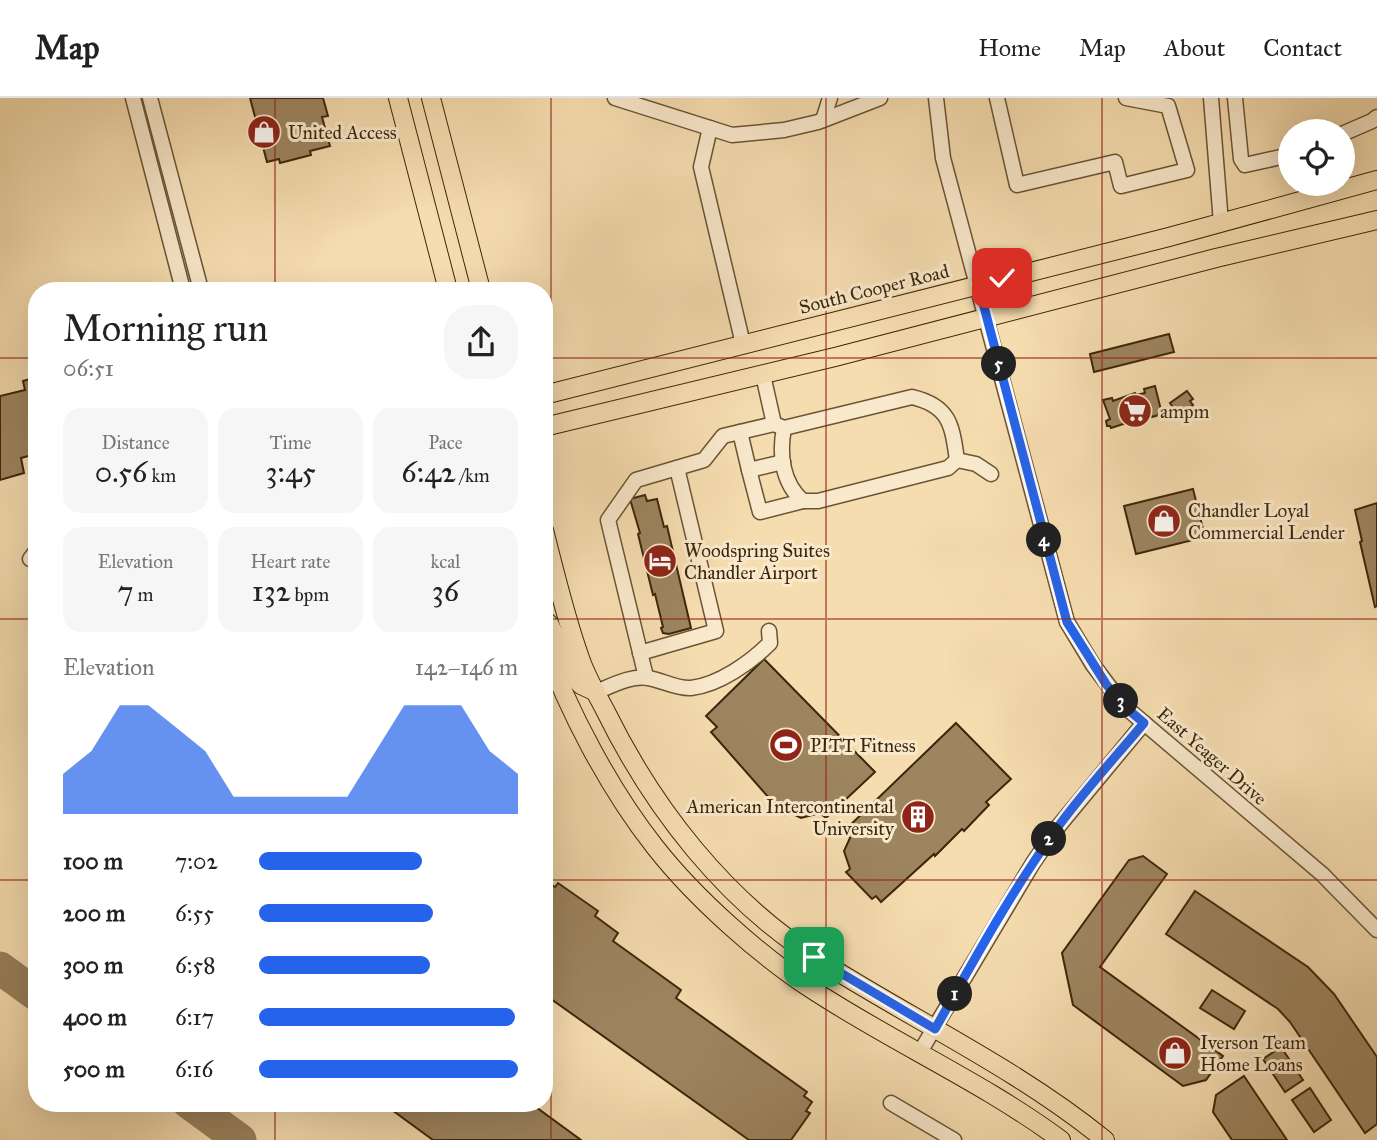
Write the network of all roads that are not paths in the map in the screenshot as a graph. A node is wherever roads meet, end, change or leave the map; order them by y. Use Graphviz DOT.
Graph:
graph roads {
  1 [pos="132,98"];
  2 [pos="150,98"];
  3 [pos="398,98"];
  4 [pos="432,98"];
  5 [pos="830,98"];
  6 [pos="880,98"];
  7 [pos="936,98"];
  8 [pos="998,98"];
  9 [pos="1126,98"];
  10 [pos="1211,98"];
  11 [pos="1235,98"];
  12 [pos="624,99"];
  13 [pos="866,101"];
  14 [pos="1168,102"];
  15 [pos="1377,117"];
  16 [pos="823,120"];
  17 [pos="158,128"];
  18 [pos="710,128"];
  19 [pos="1355,128"];
  20 [pos="141,132"];
  21 [pos="1278,158"];
  22 [pos="1377,180"];
  23 [pos="1377,220"];
  24 [pos="1221,223"];
  25 [pos="181,282"];
  26 [pos="199,282"];
  27 [pos="445,282"];
  28 [pos="479,282"];
  29 [pos="982,301"];
  30 [pos="743,344"];
  31 [pos="763,375"];
  32 [pos="553,393"];
  33 [pos="553,425"];
  34 [pos="779,427"];
  35 [pos="740,432"];
  36 [pos="957,460"];
  37 [pos="783,462"];
  38 [pos="677,468"];
  39 [pos="749,470"];
  40 [pos="991,474"];
  41 [pos="803,501"];
  42 [pos="553,564"];
  43 [pos="769,631"];
  44 [pos="553,632"];
  45 [pos="640,653"];
  46 [pos="553,664"];
  47 [pos="646,677"];
  48 [pos="596,692"];
  49 [pos="1144,723"];
  50 [pos="1377,930"];
  51 [pos="935,1029"];
  52 [pos="920,1052"];
  53 [pos="891,1103"];
  54 [pos="954,1140"];
  55 [pos="1061,1140"];
  56 [pos="1105,1140"];
  1 -- 20 [label="street"];
  2 -- 17 [label="street"];
  3 -- 27 [label="main road"];
  4 -- 28 [label="main road"];
  5 -- 16 [label="street"];
  6 -- 13 [label="street"];
  7 -- 29 [label="street, East Yeager Drive"];
  8 -- 14 [label="street"];
  9 -- 14 [label="street"];
  10 -- 24 [label="street"];
  11 -- 21 [label="street"];
  12 -- 18 [label="street"];
  13 -- 16 [label="street"];
  15 -- 19 [label="street"];
  16 -- 18 [label="street"];
  17 -- 20 [label="street"];
  17 -- 26 [label="street"];
  18 -- 30 [label="street"];
  20 -- 25 [label="street"];
  22 -- 24 [label="main road, South Cooper Road"];
  23 -- 29 [label="main road, South Cooper Road"];
  24 -- 29 [label="main road, South Cooper Road"];
  29 -- 30 [label="main road, South Cooper Road"];
  29 -- 31 [label="main road, South Cooper Road"];
  29 -- 49 [label="street, East Yeager Drive"];
  30 -- 32 [label="main road, South Cooper Road"];
  31 -- 33 [label="main road, South Cooper Road"];
  31 -- 34 [label="street"];
  34 -- 35 [label="street"];
  34 -- 36 [label="street"];
  34 -- 37 [label="street"];
  35 -- 38 [label="street"];
  35 -- 39 [label="street"];
  36 -- 40 [label="street"];
  36 -- 41 [label="street"];
  37 -- 39 [label="street"];
  37 -- 41 [label="street"];
  38 -- 45 [label="street"];
  38 -- 45 [label="street"];
  39 -- 41 [label="street"];
  42 -- 48 [label="main road"];
  43 -- 47 [label="street"];
  44 -- 48 [label="main road"];
  45 -- 47 [label="street"];
  46 -- 52 [label="main road"];
  47 -- 48 [label="street"];
  48 -- 51 [label="main road"];
  49 -- 50 [label="street, East Yeager Drive"];
  49 -- 51 [label="street"];
  51 -- 52 [label="street"];
  51 -- 56 [label="main road"];
  52 -- 55 [label="main road"];
  53 -- 54 [label="street"];
}
